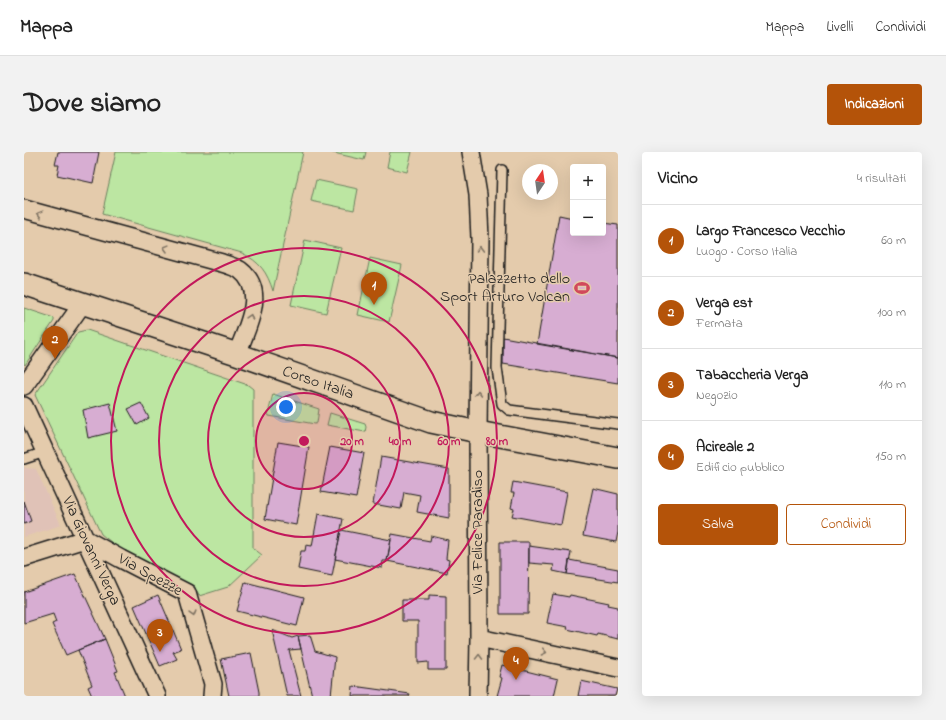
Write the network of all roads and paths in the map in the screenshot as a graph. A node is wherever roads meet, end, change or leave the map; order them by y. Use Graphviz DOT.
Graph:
graph roads {
  1 [pos="471,152"];
  2 [pos="502,170"];
  3 [pos="24,209"];
  4 [pos="24,284"];
  5 [pos="83,303"];
  6 [pos="237,354"];
  7 [pos="24,386"];
  8 [pos="24,406"];
  9 [pos="618,424"];
  10 [pos="478,432"];
  11 [pos="45,452"];
  12 [pos="618,458"];
  13 [pos="24,459"];
  14 [pos="85,539"];
  15 [pos="24,558"];
  16 [pos="479,638"];
  17 [pos="618,668"];
  18 [pos="157,696"];
  19 [pos="212,696"];
  20 [pos="478,696"];
  10 -- 1 [label="street, Via Felice Paradiso, one-way"];
  2 -- 9 [label="lane"];
  6 -- 3 [label="street, one-way"];
  4 -- 5 [label="street, Corso Italia"];
  5 -- 6 [label="street, Corso Italia"];
  5 -- 7 [label="street"];
  6 -- 10 [label="street, Corso Italia"];
  8 -- 11 [label="street, Via Giovanni Verga"];
  10 -- 12 [label="street, Corso Italia"];
  10 -- 16 [label="street, Via Felice Paradiso"];
  11 -- 13 [label="lane"];
  11 -- 14 [label="street, Via Giovanni Verga"];
  14 -- 15 [label="street"];
  14 -- 18 [label="street, Via Giovanni Verga"];
  14 -- 19 [label="street, Via Spezze, one-way"];
  16 -- 17 [label="street, one-way"];
  20 -- 16 [label="street, Via Felice Paradiso, one-way"];
}
